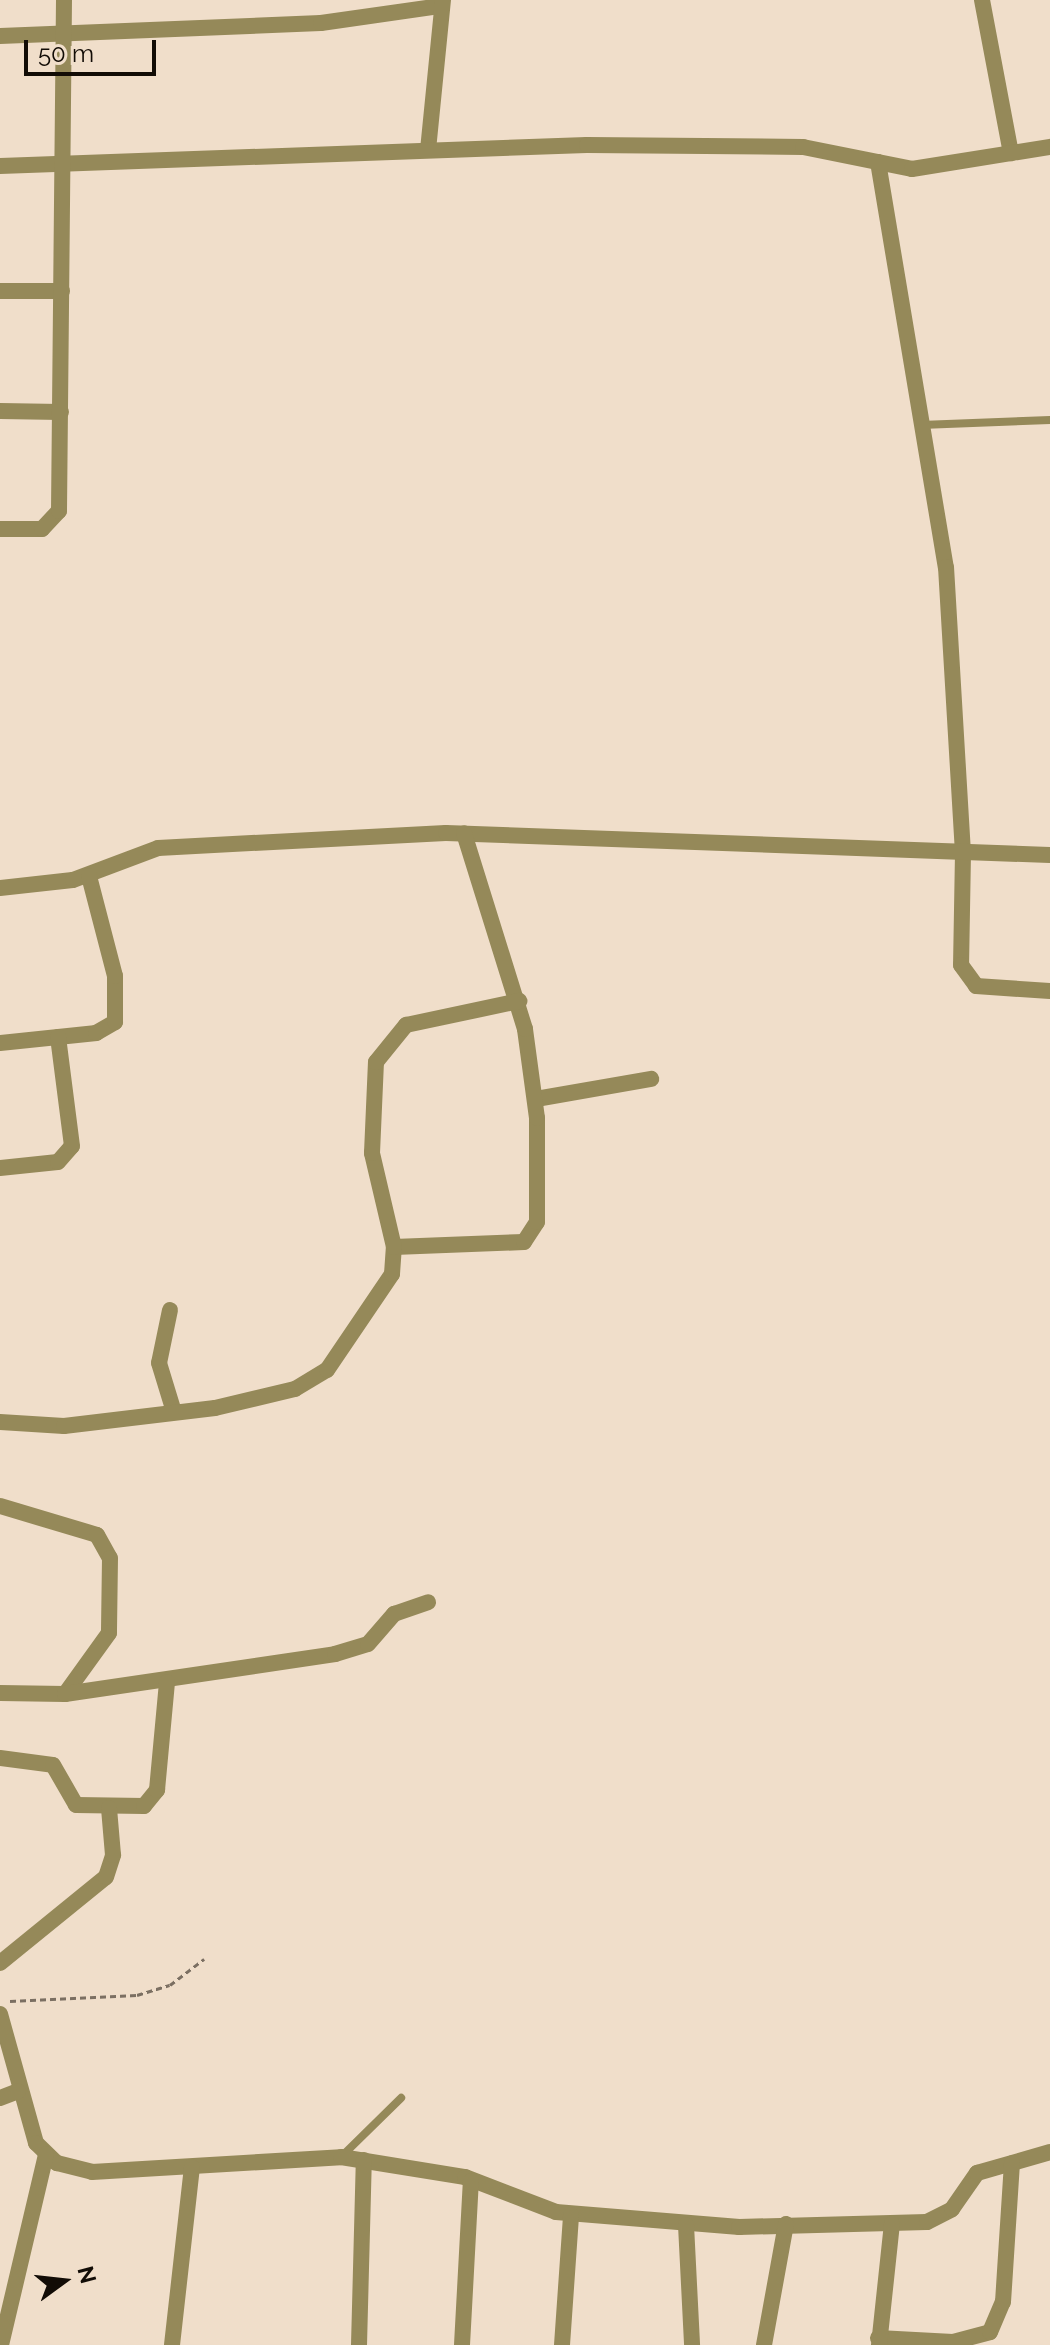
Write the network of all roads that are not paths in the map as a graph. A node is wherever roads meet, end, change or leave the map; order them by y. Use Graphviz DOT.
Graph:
graph roads {
  1 [pos="64,0"];
  2 [pos="982,0"];
  3 [pos="442,3"];
  4 [pos="0,36"];
  5 [pos="64,36"];
  6 [pos="1050,147"];
  7 [pos="428,150"];
  8 [pos="1011,153"];
  9 [pos="878,162"];
  10 [pos="62,165"];
  11 [pos="0,166"];
  12 [pos="0,291"];
  13 [pos="62,291"];
  14 [pos="0,411"];
  15 [pos="61,412"];
  16 [pos="1050,420"];
  17 [pos="921,425"];
  18 [pos="0,529"];
  19 [pos="464,833"];
  20 [pos="963,853"];
  21 [pos="1050,855"];
  22 [pos="89,876"];
  23 [pos="0,888"];
  24 [pos="1050,991"];
  25 [pos="519,1001"];
  26 [pos="58,1037"];
  27 [pos="0,1043"];
  28 [pos="651,1079"];
  29 [pos="536,1099"];
  30 [pos="0,1168"];
  31 [pos="394,1247"];
  32 [pos="170,1310"];
  33 [pos="174,1412"];
  34 [pos="0,1422"];
  35 [pos="0,1506"];
  36 [pos="428,1602"];
  37 [pos="167,1682"];
  38 [pos="0,1693"];
  39 [pos="65,1694"];
  40 [pos="0,1758"];
  41 [pos="109,1808"];
  42 [pos="0,1963"];
  43 [pos="0,2014"];
  44 [pos="18,2091"];
  45 [pos="0,2098"];
  46 [pos="401,2098"];
  47 [pos="1050,2152"];
  48 [pos="46,2154"];
  49 [pos="341,2157"];
  50 [pos="364,2160"];
  51 [pos="1012,2163"];
  52 [pos="192,2167"];
  53 [pos="471,2181"];
  54 [pos="571,2215"];
  55 [pos="786,2224"];
  56 [pos="892,2224"];
  57 [pos="686,2225"];
  58 [pos="878,2342"];
  59 [pos="1,2345"];
  60 [pos="172,2345"];
  61 [pos="359,2345"];
  62 [pos="462,2345"];
  63 [pos="562,2345"];
  64 [pos="692,2345"];
  65 [pos="764,2345"];
  1 -- 5 [label="street"];
  2 -- 8 [label="street"];
  3 -- 5 [label="street"];
  3 -- 7 [label="street"];
  4 -- 5 [label="street"];
  5 -- 10 [label="street"];
  6 -- 8 [label="street"];
  7 -- 9 [label="street"];
  7 -- 10 [label="street"];
  8 -- 9 [label="street"];
  9 -- 17 [label="street"];
  10 -- 11 [label="street"];
  10 -- 13 [label="street"];
  12 -- 13 [label="street"];
  13 -- 15 [label="street"];
  14 -- 15 [label="street"];
  15 -- 18 [label="street"];
  16 -- 17 [label="lane"];
  17 -- 20 [label="street"];
  19 -- 20 [label="street"];
  19 -- 22 [label="street"];
  19 -- 25 [label="street"];
  20 -- 21 [label="street"];
  20 -- 24 [label="street"];
  22 -- 23 [label="street"];
  22 -- 26 [label="street"];
  25 -- 29 [label="street"];
  25 -- 31 [label="street"];
  26 -- 27 [label="street"];
  26 -- 30 [label="street"];
  28 -- 29 [label="street"];
  29 -- 31 [label="street"];
  31 -- 33 [label="street"];
  32 -- 33 [label="street"];
  33 -- 34 [label="street"];
  35 -- 39 [label="street"];
  36 -- 37 [label="street"];
  37 -- 39 [label="street"];
  37 -- 41 [label="street"];
  38 -- 39 [label="street"];
  40 -- 41 [label="street"];
  41 -- 42 [label="street"];
  43 -- 44 [label="street"];
  44 -- 45 [label="street"];
  44 -- 48 [label="street"];
  46 -- 49 [label="lane"];
  47 -- 51 [label="street"];
  48 -- 52 [label="street"];
  48 -- 59 [label="street"];
  49 -- 50 [label="street"];
  49 -- 52 [label="street"];
  50 -- 53 [label="street"];
  50 -- 61 [label="street"];
  51 -- 56 [label="street"];
  51 -- 58 [label="street"];
  52 -- 60 [label="street"];
  53 -- 54 [label="street"];
  53 -- 62 [label="street"];
  54 -- 57 [label="street"];
  54 -- 63 [label="street"];
  55 -- 56 [label="street"];
  55 -- 57 [label="street"];
  55 -- 65 [label="street"];
  56 -- 58 [label="street"];
  57 -- 64 [label="street"];
}
